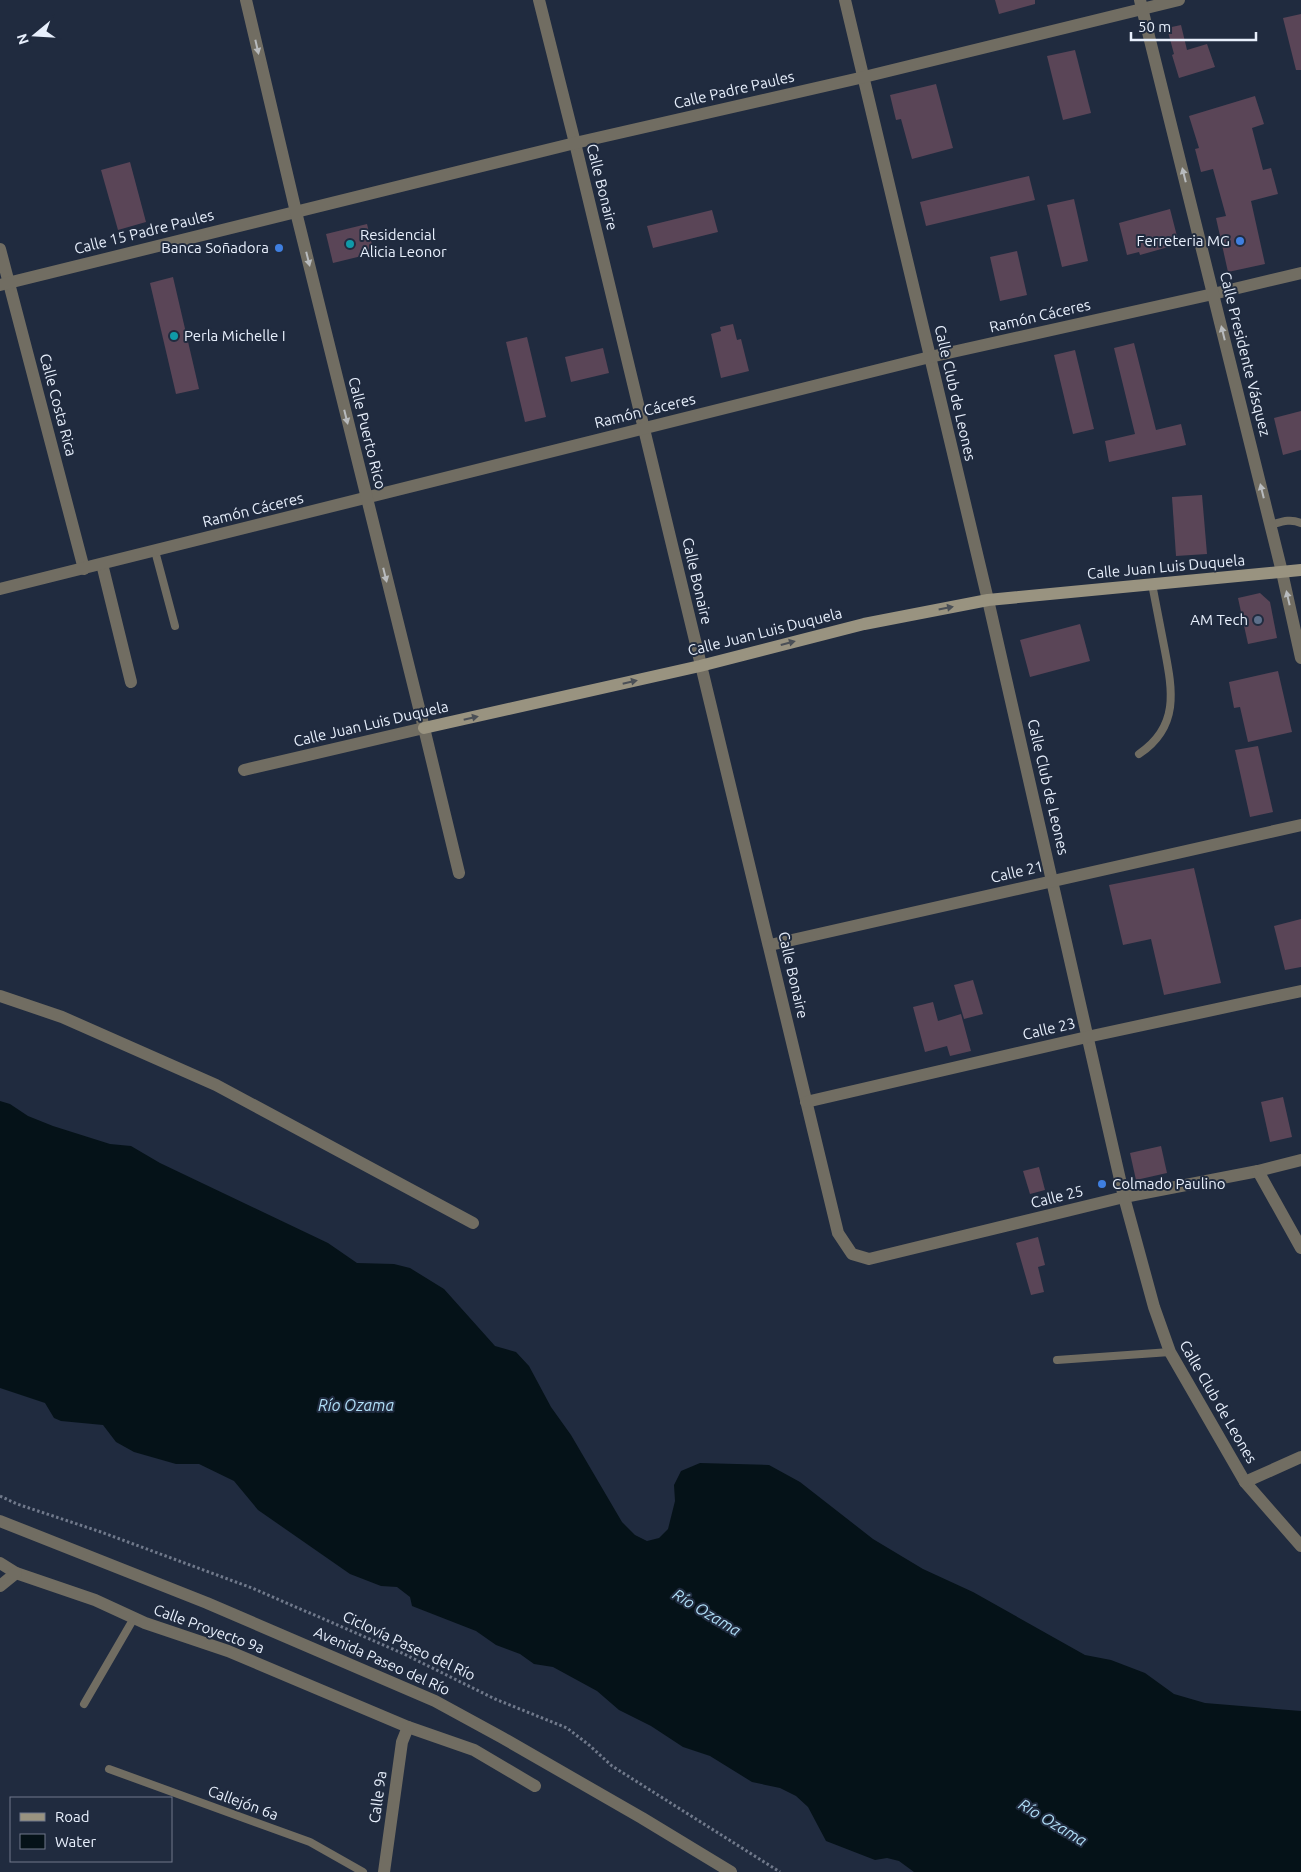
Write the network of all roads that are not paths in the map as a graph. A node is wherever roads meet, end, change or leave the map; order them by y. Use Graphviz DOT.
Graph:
graph roads {
  1 [pos="246,0"];
  2 [pos="539,0"];
  3 [pos="845,0"];
  4 [pos="1179,0"];
  5 [pos="1141,4"];
  6 [pos="864,77"];
  7 [pos="575,143"];
  8 [pos="296,212"];
  9 [pos="0,250"];
  10 [pos="1301,273"];
  11 [pos="4,284"];
  12 [pos="1213,294"];
  13 [pos="930,357"];
  14 [pos="644,427"];
  15 [pos="366,499"];
  16 [pos="1301,523"];
  17 [pos="1270,525"];
  18 [pos="156,551"];
  19 [pos="102,564"];
  20 [pos="84,569"];
  21 [pos="1301,570"];
  22 [pos="1282,572"];
  23 [pos="1152,584"];
  24 [pos="0,588"];
  25 [pos="988,600"];
  26 [pos="175,626"];
  27 [pos="1301,658"];
  28 [pos="700,666"];
  29 [pos="131,682"];
  30 [pos="424,728"];
  31 [pos="1139,754"];
  32 [pos="244,770"];
  33 [pos="1301,825"];
  34 [pos="459,873"];
  35 [pos="1053,880"];
  36 [pos="770,945"];
  37 [pos="1301,991"];
  38 [pos="0,996"];
  39 [pos="1087,1037"];
  40 [pos="806,1102"];
  41 [pos="1301,1160"];
  42 [pos="1258,1171"];
  43 [pos="1124,1197"];
  44 [pos="473,1223"];
  45 [pos="1301,1248"];
  46 [pos="852,1254"];
  47 [pos="1170,1352"];
  48 [pos="1057,1360"];
  49 [pos="1301,1457"];
  50 [pos="1245,1482"];
  51 [pos="0,1521"];
  52 [pos="1301,1546"];
  53 [pos="0,1563"];
  54 [pos="16,1573"];
  55 [pos="0,1586"];
  56 [pos="134,1618"];
  57 [pos="84,1704"];
  58 [pos="408,1727"];
  59 [pos="109,1768"];
  60 [pos="535,1786"];
  61 [pos="363,1872"];
  62 [pos="384,1872"];
  63 [pos="731,1872"];
  1 -- 8 [label="street, Calle Puerto Rico, one-way"];
  2 -- 7 [label="street, Calle Bonaire"];
  3 -- 6 [label="street, Calle Club de Leones"];
  4 -- 5 [label="street, Calle Padre Paules"];
  5 -- 6 [label="street, Calle Padre Paules"];
  12 -- 5 [label="street, Calle Presidente Vásquez, one-way"];
  6 -- 7 [label="street, Calle Padre Paules"];
  6 -- 13 [label="street, Calle Club de Leones"];
  7 -- 8 [label="street, Calle Padre Paules"];
  7 -- 14 [label="street, Calle Bonaire"];
  8 -- 11 [label="street, Calle 15 Padre Paules"];
  8 -- 15 [label="street, Calle Puerto Rico, one-way"];
  9 -- 11 [label="street, Calle Costa Rica"];
  10 -- 12 [label="street, Ramón Cáceres"];
  11 -- 20 [label="street, Calle Costa Rica"];
  12 -- 13 [label="street, Ramón Cáceres"];
  17 -- 12 [label="street, Calle Presidente Vásquez, one-way"];
  13 -- 14 [label="street, Ramón Cáceres"];
  13 -- 25 [label="street, Calle Club de Leones"];
  14 -- 15 [label="street, Ramón Cáceres"];
  14 -- 28 [label="street, Calle Bonaire"];
  15 -- 18 [label="street, Ramón Cáceres"];
  15 -- 30 [label="street, Calle Puerto Rico, one-way"];
  16 -- 17 [label="lane"];
  17 -- 22 [label="street, Calle Presidente Vásquez"];
  18 -- 19 [label="street, Ramón Cáceres"];
  18 -- 26 [label="lane"];
  19 -- 20 [label="street, Ramón Cáceres"];
  19 -- 29 [label="street"];
  20 -- 24 [label="street, Ramón Cáceres"];
  21 -- 22 [label="main road, Calle Juan Luis Duquela"];
  22 -- 23 [label="main road, Calle Juan Luis Duquela"];
  27 -- 22 [label="street, Calle Presidente Vásquez, one-way"];
  23 -- 25 [label="main road, Calle Juan Luis Duquela"];
  23 -- 31 [label="lane"];
  28 -- 25 [label="main road, Calle Juan Luis Duquela, one-way"];
  25 -- 35 [label="street, Calle Club de Leones"];
  30 -- 28 [label="main road, Calle Juan Luis Duquela, one-way"];
  28 -- 36 [label="street, Calle Bonaire"];
  30 -- 32 [label="street, Calle Juan Luis Duquela"];
  30 -- 34 [label="street, Calle Puerto Rico"];
  33 -- 35 [label="street, Calle 21"];
  35 -- 36 [label="street, Calle 21"];
  35 -- 39 [label="street, Calle Club de Leones"];
  36 -- 40 [label="street, Calle Bonaire"];
  37 -- 39 [label="street, Calle 23"];
  38 -- 44 [label="street"];
  39 -- 40 [label="street, Calle 23"];
  39 -- 43 [label="street, Calle Club de Leones"];
  40 -- 46 [label="street, Calle Bonaire"];
  41 -- 42 [label="street, Calle 25"];
  42 -- 43 [label="street, Calle 25"];
  42 -- 45 [label="street"];
  43 -- 46 [label="street, Calle 25"];
  43 -- 47 [label="street, Calle Club de Leones"];
  47 -- 48 [label="lane"];
  47 -- 50 [label="street, Calle Club de Leones"];
  49 -- 50 [label="street"];
  50 -- 52 [label="street, Calle Club de Leones"];
  51 -- 63 [label="street, Avenida Paseo del Río"];
  53 -- 54 [label="street, Calle Proyecto 9a"];
  54 -- 55 [label="street"];
  54 -- 56 [label="street, Calle Proyecto 9a"];
  56 -- 57 [label="lane"];
  56 -- 58 [label="street, Calle Proyecto 9a"];
  58 -- 60 [label="street, Calle Proyecto 9a"];
  58 -- 62 [label="street, Calle 9a"];
  59 -- 61 [label="lane, Callejón 6a"];
}
